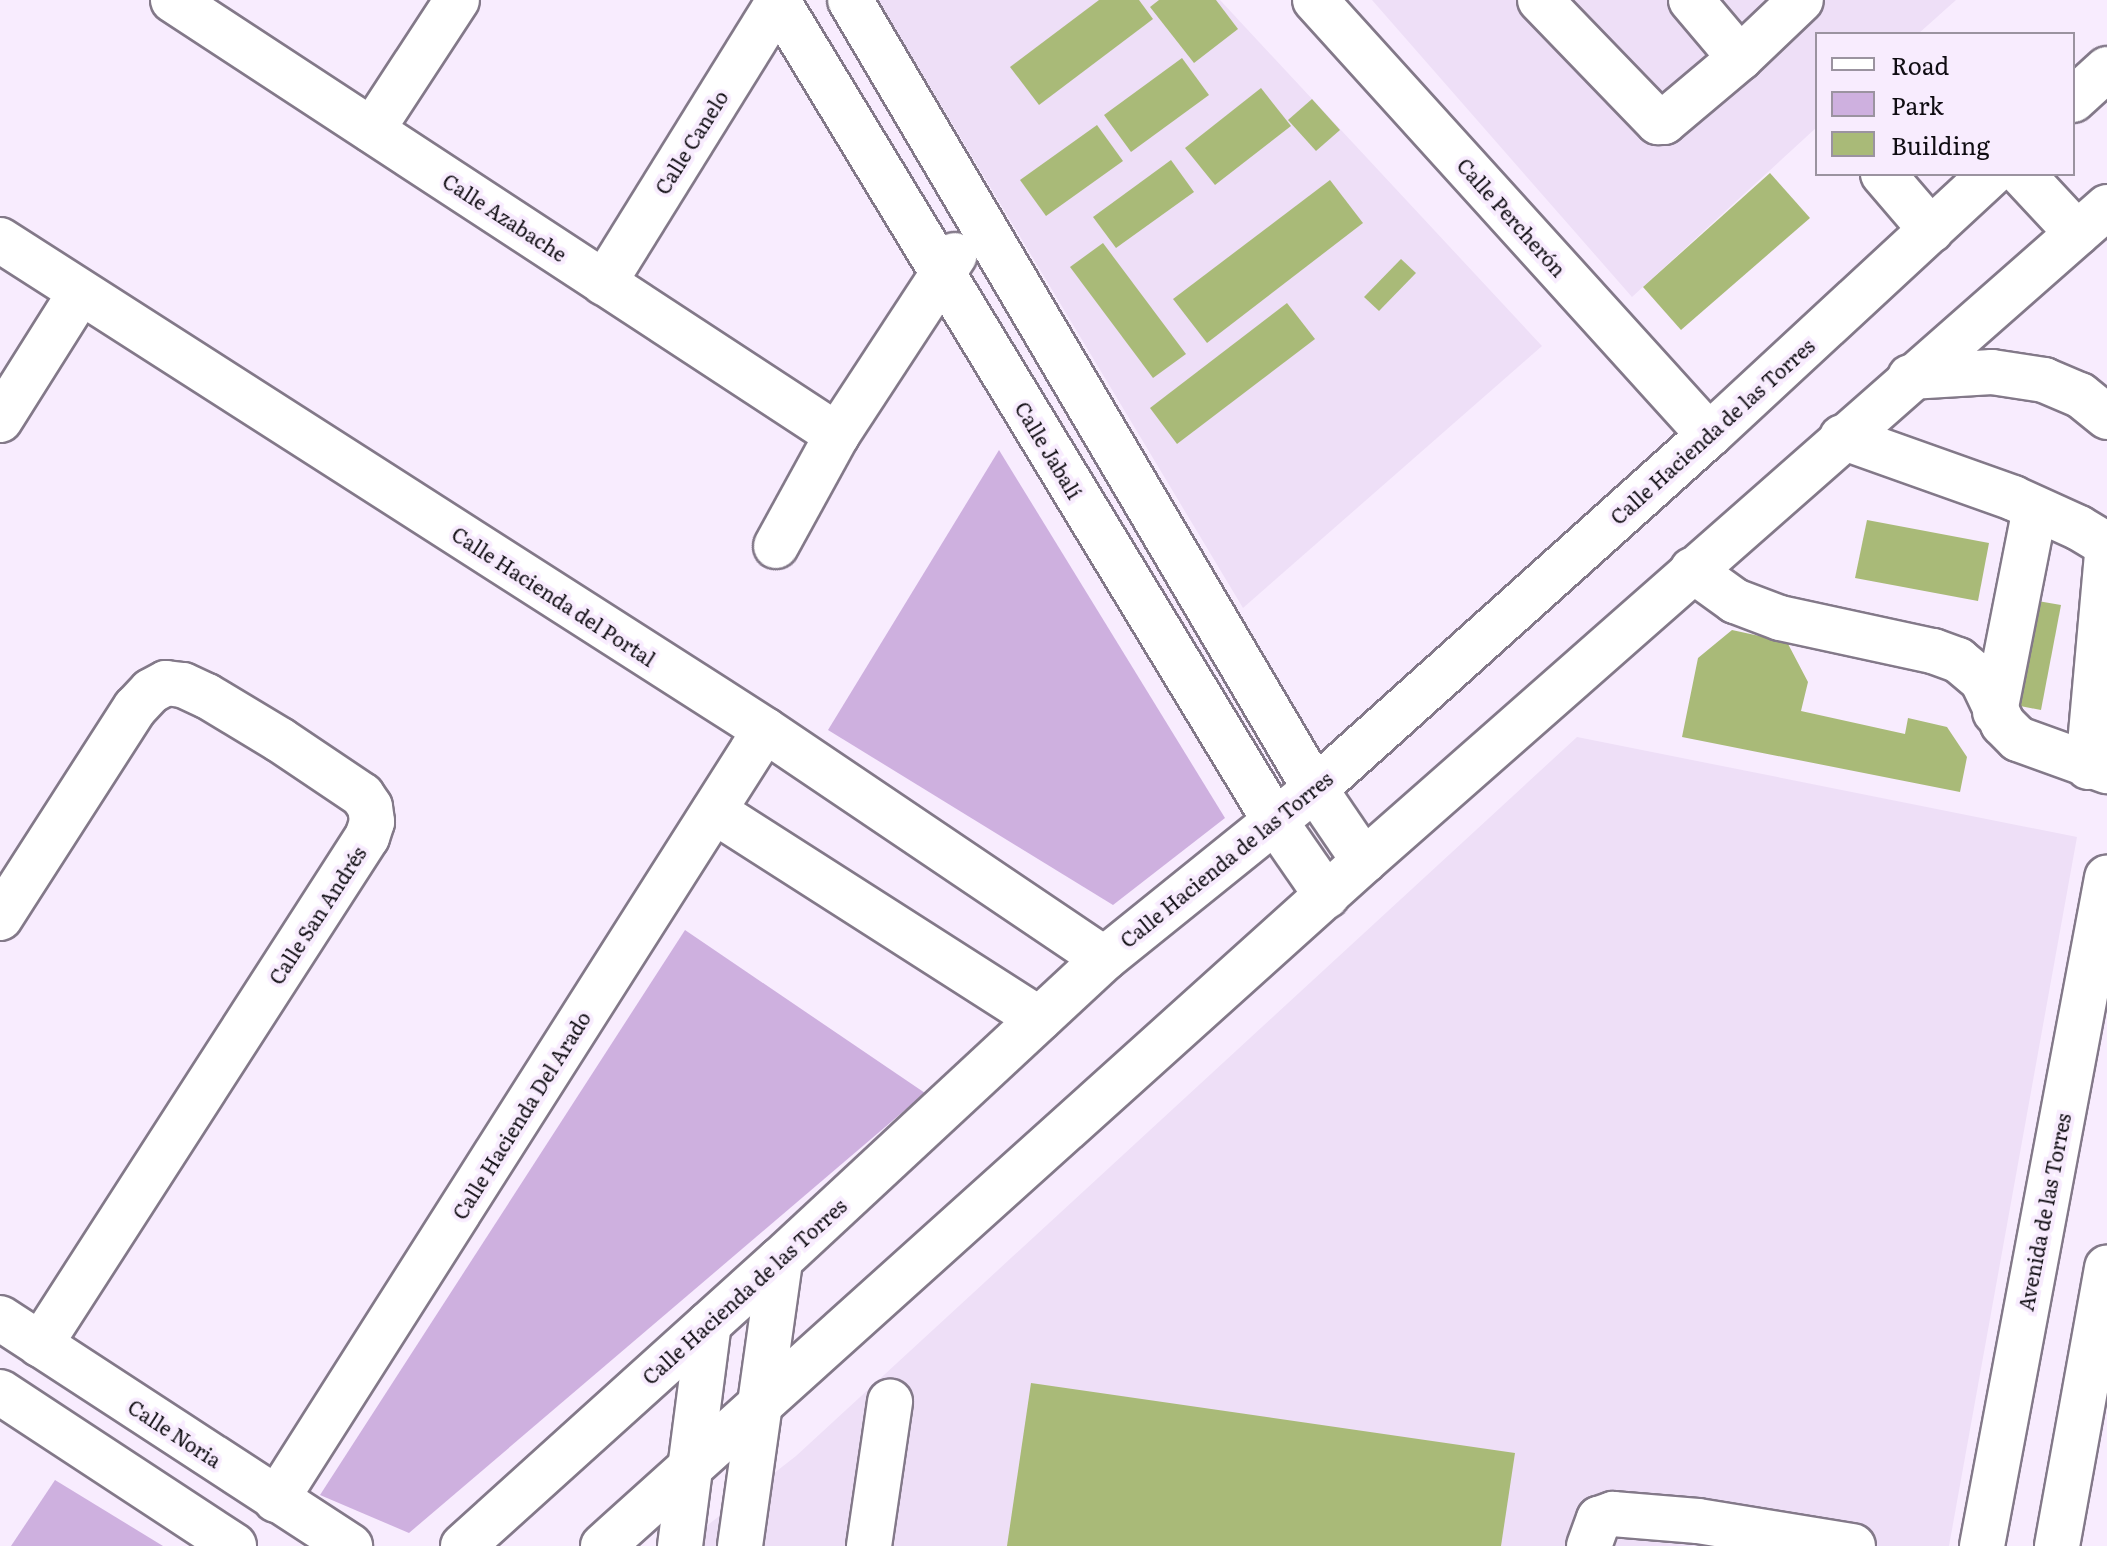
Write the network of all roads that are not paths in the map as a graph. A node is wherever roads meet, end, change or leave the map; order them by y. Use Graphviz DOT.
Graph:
graph roads {
  1 [pos="173,0"];
  2 [pos="457,0"];
  3 [pos="850,0"];
  4 [pos="1315,0"];
  5 [pos="1540,0"];
  6 [pos="1691,0"];
  7 [pos="1801,0"];
  8 [pos="778,1"];
  9 [pos="1740,58"];
  10 [pos="2107,69"];
  11 [pos="2075,98"];
  12 [pos="372,130"];
  13 [pos="1885,176"];
  14 [pos="1989,176"];
  15 [pos="2025,176"];
  16 [pos="2092,220"];
  17 [pos="980,221"];
  18 [pos="1931,230"];
  19 [pos="0,240"];
  20 [pos="941,274"];
  21 [pos="604,283"];
  22 [pos="80,293"];
  23 [pos="1910,377"];
  24 [pos="2107,417"];
  25 [pos="0,420"];
  26 [pos="837,435"];
  27 [pos="1709,435"];
  28 [pos="1842,437"];
  29 [pos="2035,509"];
  30 [pos="2107,545"];
  31 [pos="776,546"];
  32 [pos="2107,555"];
  33 [pos="1692,570"];
  34 [pos="1995,712"];
  35 [pos="765,730"];
  36 [pos="2098,769"];
  37 [pos="1315,789"];
  38 [pos="714,811"];
  39 [pos="1275,821"];
  40 [pos="1364,861"];
  41 [pos="2107,878"];
  42 [pos="1327,896"];
  43 [pos="0,918"];
  44 [pos="1104,959"];
  45 [pos="1039,1019"];
  46 [pos="780,1260"];
  47 [pos="2105,1287"];
  48 [pos="0,1318"];
  49 [pos="709,1324"];
  50 [pos="40,1345"];
  51 [pos="0,1392"];
  52 [pos="890,1402"];
  53 [pos="758,1409"];
  54 [pos="693,1467"];
  55 [pos="276,1500"];
  56 [pos="1799,1542"];
  57 [pos="234,1546"];
  58 [pos="350,1546"];
  59 [pos="463,1546"];
  60 [pos="603,1546"];
  61 [pos="680,1546"];
  62 [pos="740,1546"];
  63 [pos="869,1546"];
  64 [pos="1589,1546"];
  65 [pos="1853,1546"];
  66 [pos="1982,1546"];
  67 [pos="2057,1546"];
  1 -- 12 [label="main road, Calle Azabache"];
  2 -- 12 [label="main road"];
  3 -- 17 [label="main road"];
  4 -- 27 [label="main road, Calle Percherón"];
  5 -- 9 [label="main road"];
  6 -- 9 [label="main road"];
  7 -- 9 [label="main road"];
  8 -- 20 [label="main road, Calle Jabalí"];
  8 -- 21 [label="main road, Calle Canelo"];
  10 -- 11 [label="main road"];
  12 -- 21 [label="main road, Calle Azabache"];
  13 -- 18 [label="main road"];
  14 -- 18 [label="main road, Calle Hacienda de las Torres"];
  15 -- 16 [label="main road"];
  16 -- 23 [label="main road"];
  17 -- 20 [label="main road"];
  17 -- 37 [label="main road"];
  18 -- 27 [label="main road, Calle Hacienda de las Torres"];
  19 -- 22 [label="main road, Calle Hacienda del Portal"];
  20 -- 26 [label="main road"];
  20 -- 39 [label="main road, Calle Jabalí"];
  21 -- 26 [label="main road, Calle Azabache"];
  22 -- 25 [label="main road"];
  22 -- 35 [label="main road, Calle Hacienda del Portal"];
  23 -- 24 [label="main road"];
  23 -- 28 [label="main road"];
  26 -- 31 [label="main road"];
  27 -- 37 [label="main road, Calle Hacienda de las Torres"];
  28 -- 29 [label="main road"];
  28 -- 33 [label="main road"];
  29 -- 30 [label="main road"];
  29 -- 34 [label="main road"];
  32 -- 36 [label="main road"];
  33 -- 34 [label="main road"];
  33 -- 40 [label="main road"];
  34 -- 36 [label="main road"];
  35 -- 38 [label="main road, Calle Hacienda Del Arado"];
  35 -- 44 [label="main road, Calle Hacienda del Portal"];
  37 -- 39 [label="main road, Calle Hacienda de las Torres"];
  37 -- 40 [label="main road"];
  38 -- 45 [label="main road"];
  38 -- 55 [label="main road, Calle Hacienda Del Arado"];
  39 -- 42 [label="main road, Calle Jabalí"];
  39 -- 44 [label="main road, Calle Hacienda de las Torres"];
  40 -- 42 [label="main road"];
  41 -- 66 [label="main road, Avenida de las Torres"];
  42 -- 53 [label="main road"];
  43 -- 50 [label="main road, Calle San Andrés"];
  44 -- 45 [label="main road, Calle Hacienda de las Torres"];
  45 -- 46 [label="main road, Calle Hacienda de las Torres"];
  46 -- 49 [label="main road, Calle Hacienda de las Torres"];
  46 -- 53 [label="main road"];
  47 -- 67 [label="main road"];
  48 -- 50 [label="main road, Calle Noria"];
  49 -- 54 [label="main road"];
  49 -- 59 [label="main road, Calle Hacienda de las Torres"];
  50 -- 55 [label="main road, Calle Noria"];
  51 -- 57 [label="main road"];
  52 -- 63 [label="main road"];
  53 -- 54 [label="main road"];
  53 -- 62 [label="main road"];
  54 -- 60 [label="main road"];
  54 -- 61 [label="main road"];
  55 -- 58 [label="main road, Calle Noria"];
  56 -- 64 [label="main road"];
  56 -- 65 [label="main road"];
}
